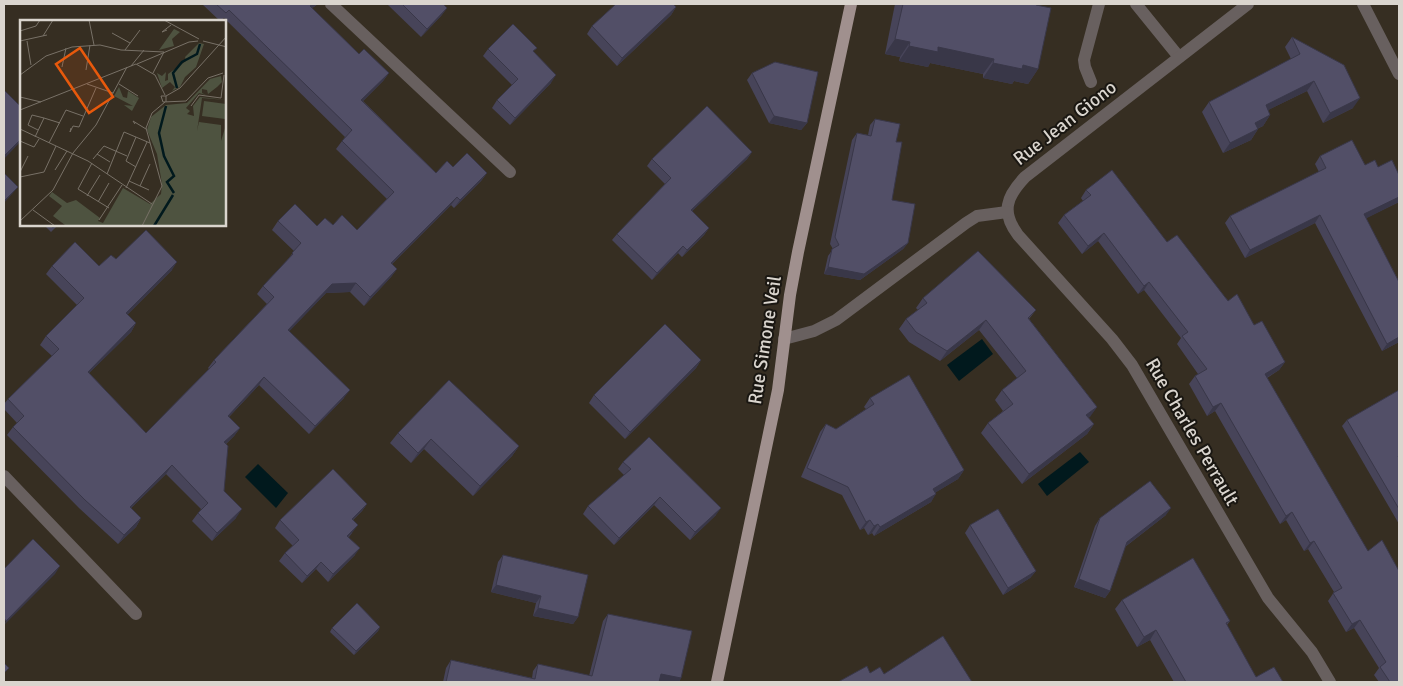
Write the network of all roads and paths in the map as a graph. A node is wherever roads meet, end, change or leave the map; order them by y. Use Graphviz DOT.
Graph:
graph roads {
  1 [pos="330,4"];
  2 [pos="851,4"];
  3 [pos="1099,4"];
  4 [pos="1136,4"];
  5 [pos="1248,4"];
  6 [pos="1364,4"];
  7 [pos="1179,58"];
  8 [pos="1399,74"];
  9 [pos="1091,82"];
  10 [pos="510,172"];
  11 [pos="1007,212"];
  12 [pos="784,339"];
  13 [pos="4,476"];
  14 [pos="136,614"];
  15 [pos="717,682"];
  16 [pos="1330,682"];
  1 -- 10 [label="street"];
  2 -- 12 [label="main road, Rue Simone Veil"];
  3 -- 9 [label="street"];
  4 -- 7 [label="street"];
  5 -- 7 [label="street, Rue Jean Giono"];
  6 -- 8 [label="street"];
  7 -- 11 [label="street, Rue Jean Giono"];
  11 -- 12 [label="street"];
  11 -- 16 [label="street, Rue Charles Perrault"];
  12 -- 15 [label="main road, Rue Simone Veil"];
  13 -- 14 [label="street"];
}
